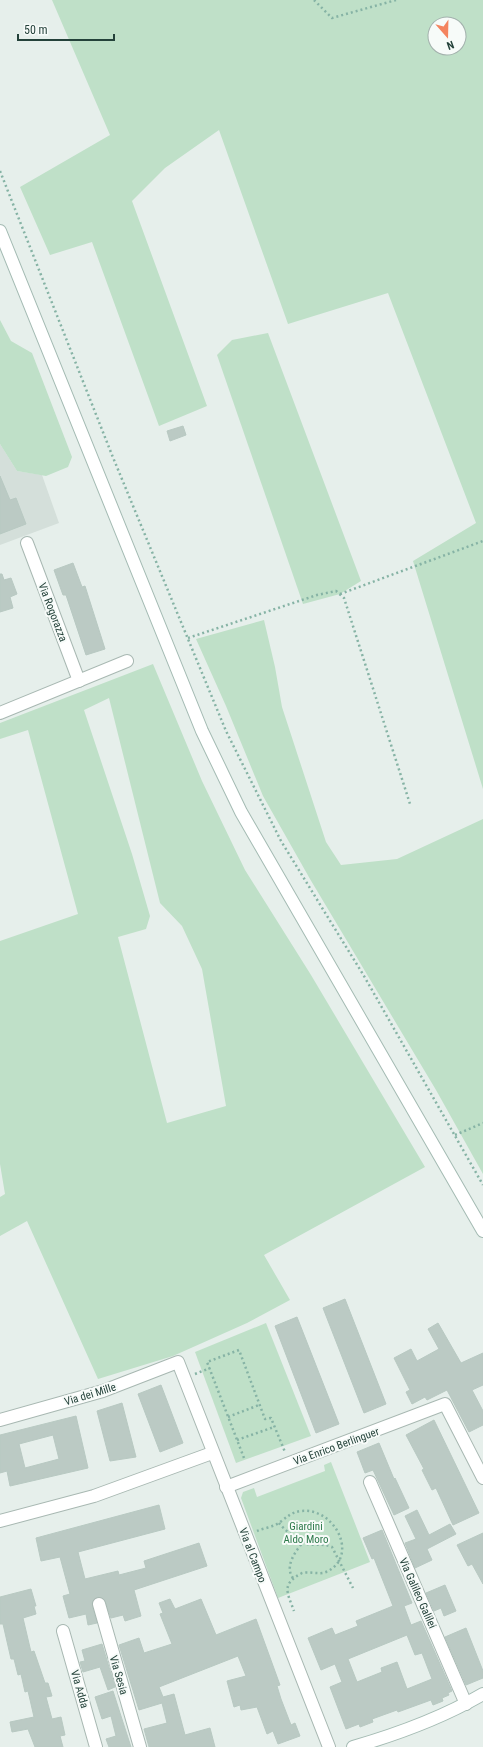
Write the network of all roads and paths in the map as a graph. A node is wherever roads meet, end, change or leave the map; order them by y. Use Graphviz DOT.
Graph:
graph roads {
  1 [pos="314,0"];
  2 [pos="396,0"];
  3 [pos="0,171"];
  4 [pos="0,231"];
  5 [pos="483,541"];
  6 [pos="26,543"];
  7 [pos="340,594"];
  8 [pos="188,638"];
  9 [pos="127,661"];
  10 [pos="79,681"];
  11 [pos="0,713"];
  12 [pos="410,804"];
  13 [pos="483,1123"];
  14 [pos="454,1135"];
  15 [pos="483,1185"];
  16 [pos="483,1231"];
  17 [pos="178,1362"];
  18 [pos="259,1405"];
  19 [pos="228,1417"];
  20 [pos="0,1420"];
  21 [pos="274,1427"];
  22 [pos="237,1441"];
  23 [pos="212,1453"];
  24 [pos="244,1458"];
  25 [pos="289,1464"];
  26 [pos="483,1478"];
  27 [pos="370,1482"];
  28 [pos="226,1487"];
  29 [pos="0,1521"];
  30 [pos="279,1523"];
  31 [pos="245,1535"];
  32 [pos="303,1542"];
  33 [pos="339,1558"];
  34 [pos="293,1578"];
  35 [pos="353,1588"];
  36 [pos="99,1604"];
  37 [pos="294,1611"];
  38 [pos="63,1631"];
  39 [pos="483,1694"];
  40 [pos="466,1704"];
  41 [pos="96,1747"];
  42 [pos="140,1747"];
  43 [pos="329,1747"];
  44 [pos="353,1747"];
  1 -- 2 [label="path"];
  3 -- 8 [label="path"];
  4 -- 16 [label="street"];
  5 -- 7 [label="path"];
  6 -- 10 [label="street, Via Rogorazza"];
  7 -- 8 [label="path"];
  7 -- 12 [label="path"];
  8 -- 14 [label="path"];
  9 -- 10 [label="street"];
  10 -- 11 [label="street"];
  13 -- 14 [label="path"];
  14 -- 15 [label="path"];
  17 -- 20 [label="street, Via dei Mille"];
  17 -- 23 [label="street, Via al Campo"];
  18 -- 19 [label="path"];
  18 -- 19 [label="path"];
  18 -- 21 [label="path"];
  19 -- 22 [label="path"];
  21 -- 22 [label="path"];
  21 -- 25 [label="path"];
  22 -- 24 [label="path"];
  23 -- 28 [label="street, Via al Campo"];
  23 -- 29 [label="street"];
  25 -- 26 [label="street, Via Enrico Berlinguer"];
  25 -- 28 [label="street, Via Enrico Berlinguer"];
  27 -- 40 [label="street, Via Galileo Galilei"];
  28 -- 31 [label="street, Via al Campo"];
  30 -- 31 [label="path"];
  30 -- 32 [label="path"];
  30 -- 33 [label="path"];
  31 -- 43 [label="street, Via al Campo"];
  32 -- 33 [label="path"];
  32 -- 34 [label="path"];
  33 -- 34 [label="path"];
  33 -- 35 [label="path"];
  34 -- 37 [label="path"];
  36 -- 42 [label="street, Via Sesia"];
  38 -- 41 [label="street, Via Adda"];
  39 -- 40 [label="street"];
  40 -- 44 [label="street"];
}
